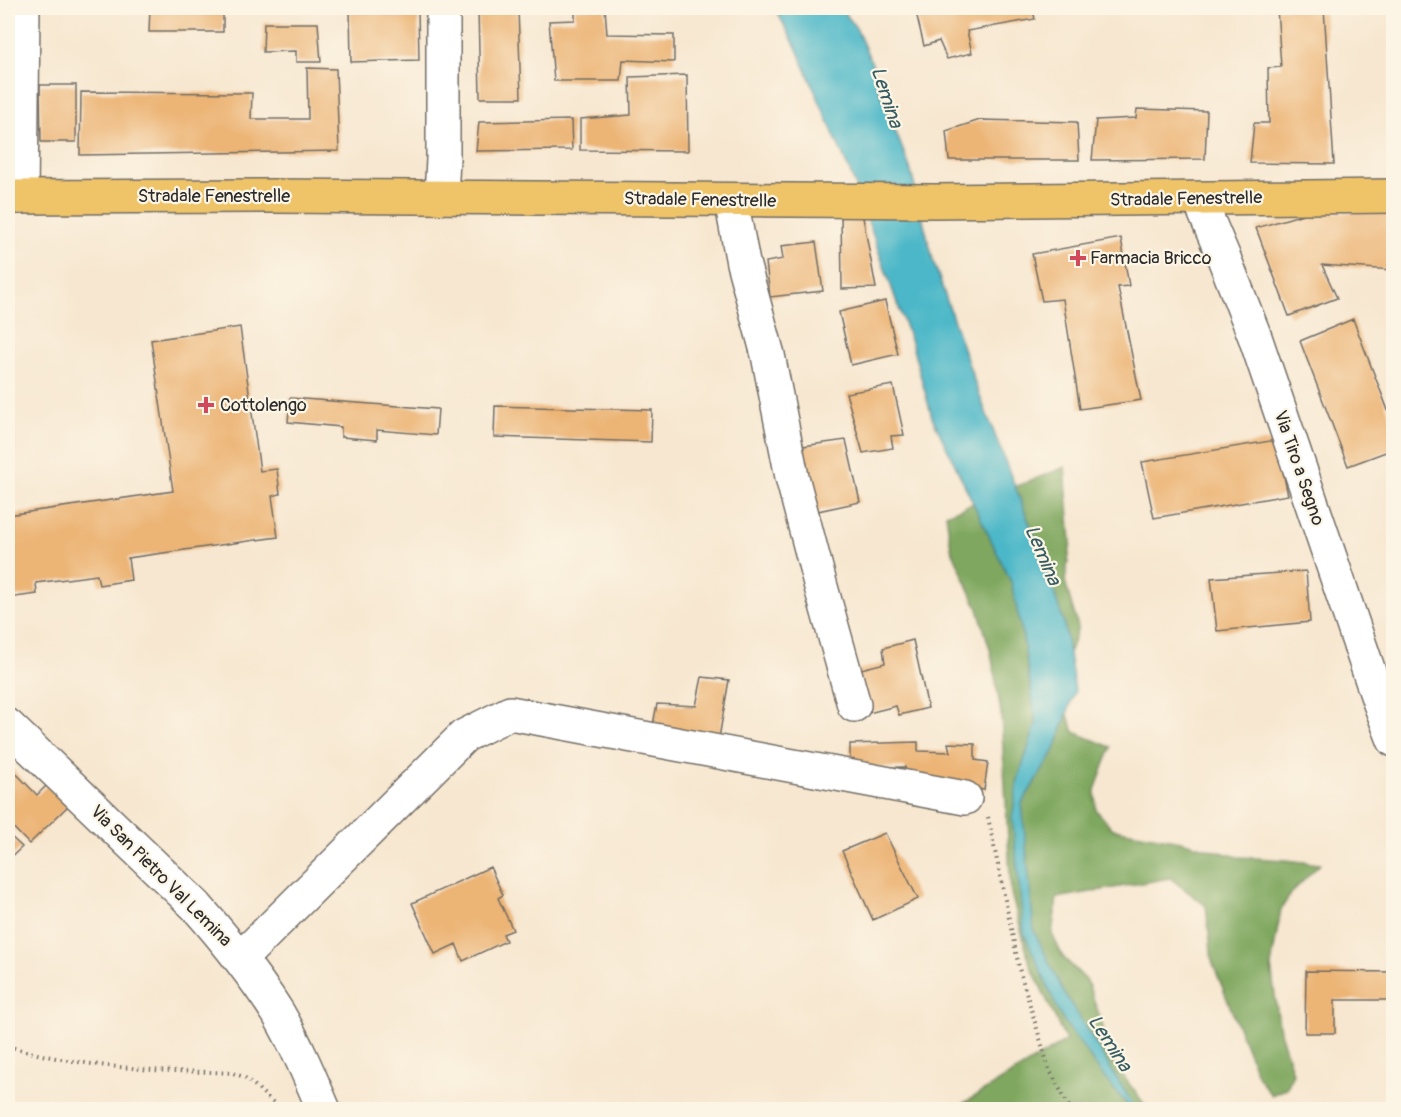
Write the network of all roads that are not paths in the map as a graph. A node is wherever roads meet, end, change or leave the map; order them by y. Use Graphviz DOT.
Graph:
graph roads {
  1 [pos="22,8"];
  2 [pos="443,8"];
  3 [pos="1394,196"];
  4 [pos="14,197"];
  5 [pos="441,197"];
  6 [pos="1199,199"];
  7 [pos="731,200"];
  8 [pos="854,705"];
  9 [pos="8,726"];
  10 [pos="1394,740"];
  11 [pos="965,798"];
  12 [pos="241,958"];
  13 [pos="324,1110"];
  1 -- 4 [label="street"];
  2 -- 5 [label="street"];
  3 -- 6 [label="main road, Stradale Fenestrelle"];
  4 -- 5 [label="main road, Stradale Fenestrelle"];
  5 -- 7 [label="main road, Stradale Fenestrelle"];
  6 -- 7 [label="main road, Stradale Fenestrelle"];
  6 -- 10 [label="street, Via Tiro a Segno"];
  7 -- 8 [label="street"];
  9 -- 12 [label="street, Via San Pietro Val Lemina"];
  11 -- 12 [label="street"];
  12 -- 13 [label="street, Via San Pietro Val Lemina"];
}
